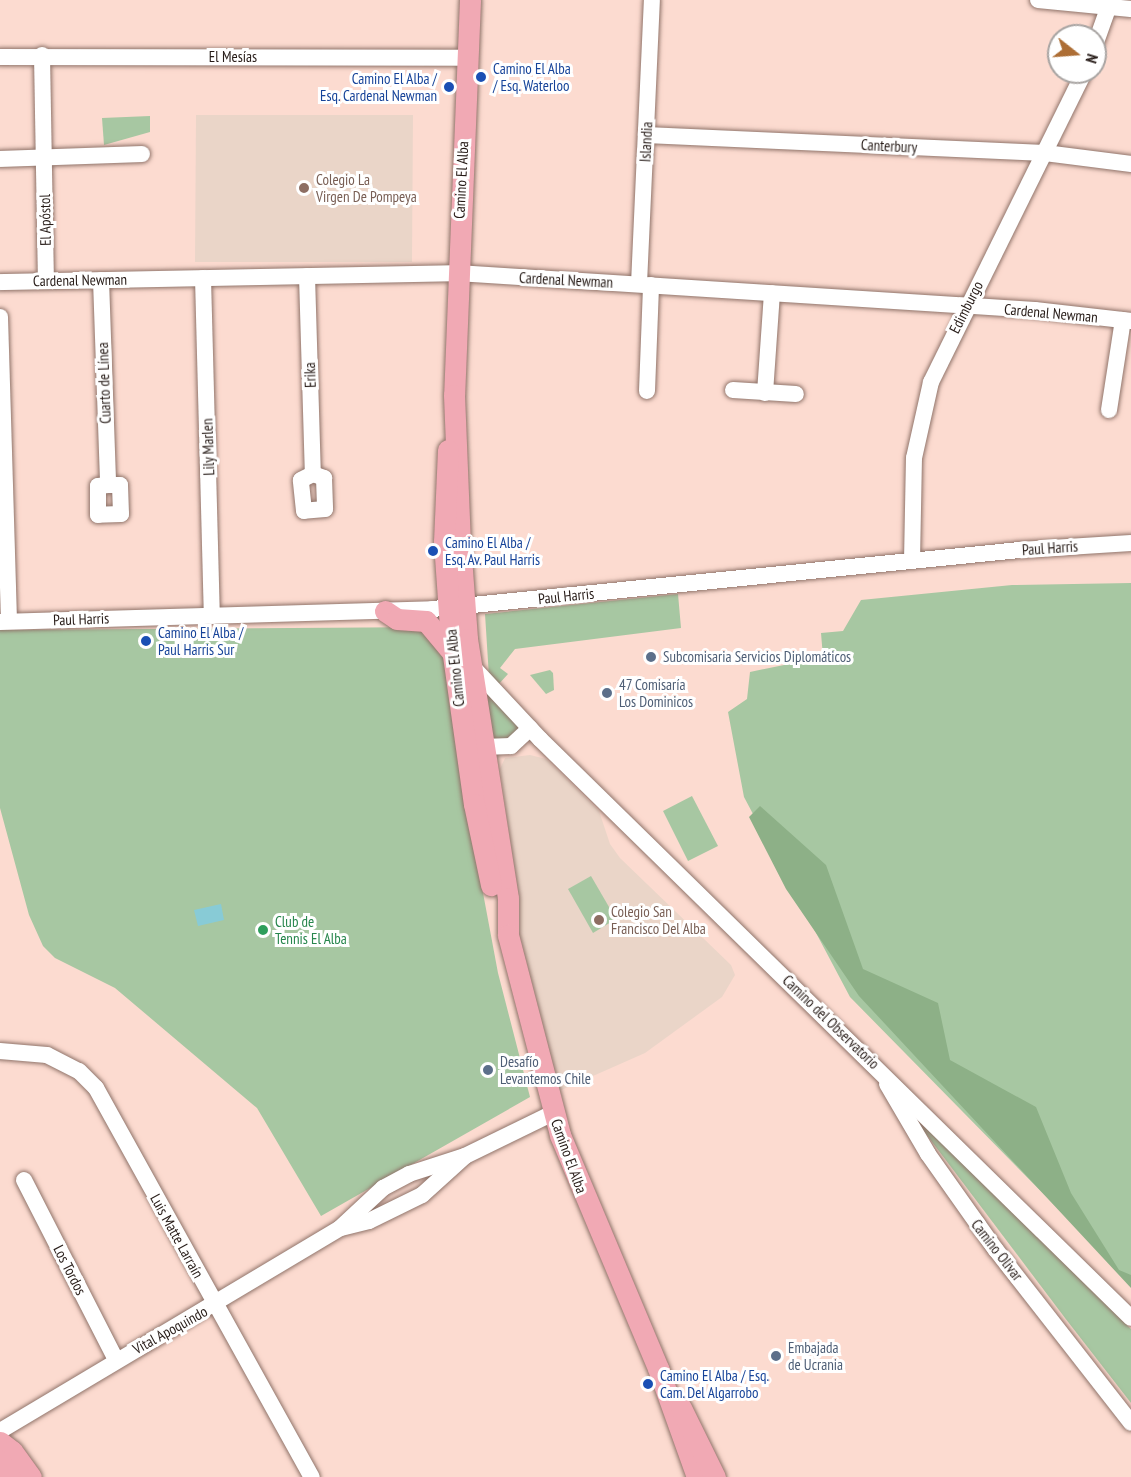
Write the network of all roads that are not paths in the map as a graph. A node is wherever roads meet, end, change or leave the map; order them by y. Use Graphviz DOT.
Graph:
graph roads {
  1 [pos="470,0"];
  2 [pos="652,0"];
  3 [pos="1038,0"];
  4 [pos="1111,3"];
  5 [pos="1131,9"];
  6 [pos="1103,24"];
  7 [pos="42,55"];
  8 [pos="0,57"];
  9 [pos="467,58"];
  10 [pos="1078,84"];
  11 [pos="646,135"];
  12 [pos="1045,153"];
  13 [pos="142,154"];
  14 [pos="0,159"];
  15 [pos="44,159"];
  16 [pos="1131,164"];
  17 [pos="457,273"];
  18 [pos="307,276"];
  19 [pos="204,278"];
  20 [pos="100,280"];
  21 [pos="46,281"];
  22 [pos="0,282"];
  23 [pos="645,285"];
  24 [pos="772,293"];
  25 [pos="967,306"];
  26 [pos="0,317"];
  27 [pos="1127,321"];
  28 [pos="1,388"];
  29 [pos="733,390"];
  30 [pos="647,391"];
  31 [pos="765,393"];
  32 [pos="796,394"];
  33 [pos="1109,410"];
  34 [pos="313,474"];
  35 [pos="108,485"];
  36 [pos="3,498"];
  37 [pos="1131,543"];
  38 [pos="912,561"];
  39 [pos="456,607"];
  40 [pos="385,611"];
  41 [pos="213,616"];
  42 [pos="4,621"];
  43 [pos="462,659"];
  44 [pos="460,712"];
  45 [pos="530,728"];
  46 [pos="482,747"];
  47 [pos="508,935"];
  48 [pos="0,1051"];
  49 [pos="878,1067"];
  50 [pos="553,1113"];
  51 [pos="465,1156"];
  52 [pos="24,1180"];
  53 [pos="340,1228"];
  54 [pos="214,1305"];
  55 [pos="1131,1318"];
  56 [pos="116,1360"];
  57 [pos="658,1368"];
  58 [pos="1131,1423"];
  59 [pos="0,1431"];
  60 [pos="0,1442"];
  61 [pos="0,1461"];
  62 [pos="10,1477"];
  63 [pos="31,1477"];
  64 [pos="312,1477"];
  65 [pos="697,1477"];
  66 [pos="715,1477"];
  1 -- 9 [label="main road, Camino El Alba"];
  2 -- 11 [label="street, Islandia"];
  3 -- 4 [label="street"];
  4 -- 5 [label="street"];
  4 -- 6 [label="street"];
  7 -- 8 [label="street, El Mesías"];
  7 -- 9 [label="street, El Mesías"];
  7 -- 15 [label="street, El Apóstol"];
  9 -- 17 [label="main road, Camino El Alba"];
  10 -- 12 [label="street, Edimburgo"];
  11 -- 12 [label="street, Canterbury"];
  11 -- 23 [label="street, Islandia"];
  12 -- 16 [label="street, Canterbury"];
  12 -- 25 [label="street, Edimburgo"];
  13 -- 15 [label="street"];
  14 -- 15 [label="street"];
  15 -- 21 [label="street, El Apóstol"];
  17 -- 18 [label="street, Cardenal Newman"];
  17 -- 23 [label="street, Cardenal Newman"];
  17 -- 39 [label="main road, Camino El Alba"];
  18 -- 19 [label="street, Cardenal Newman"];
  18 -- 34 [label="street, Erika"];
  19 -- 20 [label="street, Cardenal Newman"];
  19 -- 41 [label="street, Lily Marlen"];
  20 -- 21 [label="street, Cardenal Newman"];
  20 -- 35 [label="street, Cuarto de Línea"];
  21 -- 22 [label="street, Cardenal Newman"];
  23 -- 24 [label="street, Cardenal Newman"];
  23 -- 30 [label="street, Islandia"];
  24 -- 25 [label="street, Cardenal Newman"];
  24 -- 31 [label="street"];
  25 -- 27 [label="street, Cardenal Newman"];
  25 -- 38 [label="street, Edimburgo"];
  26 -- 28 [label="street"];
  27 -- 33 [label="street"];
  28 -- 36 [label="street"];
  29 -- 31 [label="street"];
  31 -- 32 [label="street"];
  36 -- 42 [label="street"];
  37 -- 38 [label="street, Paul Harris"];
  38 -- 39 [label="street, Paul Harris"];
  39 -- 40 [label="street, Paul Harris"];
  39 -- 43 [label="main road, Camino El Alba"];
  40 -- 41 [label="street, Paul Harris"];
  40 -- 43 [label="main road"];
  41 -- 42 [label="street, Paul Harris"];
  43 -- 44 [label="main road, Camino El Alba"];
  43 -- 45 [label="street, Camino del Observatorio"];
  43 -- 46 [label="main road, Camino El Alba"];
  44 -- 46 [label="street"];
  44 -- 47 [label="main road, Camino El Alba"];
  45 -- 46 [label="street"];
  45 -- 49 [label="street, Camino del Observatorio"];
  46 -- 47 [label="main road, Camino El Alba"];
  47 -- 50 [label="main road, Camino El Alba"];
  48 -- 54 [label="street, Luis Matte Larraín"];
  49 -- 55 [label="street, Camino del Observatorio"];
  49 -- 58 [label="street, Camino Olivar"];
  50 -- 51 [label="street, Vital Apoquindo"];
  50 -- 57 [label="main road, Camino El Alba"];
  51 -- 53 [label="street, Vital Apoquindo"];
  51 -- 53 [label="street, Vital Apoquindo"];
  52 -- 56 [label="street, Los Tordos"];
  53 -- 54 [label="street, Vital Apoquindo"];
  54 -- 56 [label="street, Vital Apoquindo"];
  54 -- 64 [label="street, Luis Matte Larraín"];
  56 -- 59 [label="street, Vital Apoquindo"];
  57 -- 65 [label="main road, Camino El Alba"];
  57 -- 66 [label="main road, Camino El Alba"];
  60 -- 63 [label="main road"];
  61 -- 62 [label="main road"];
}
